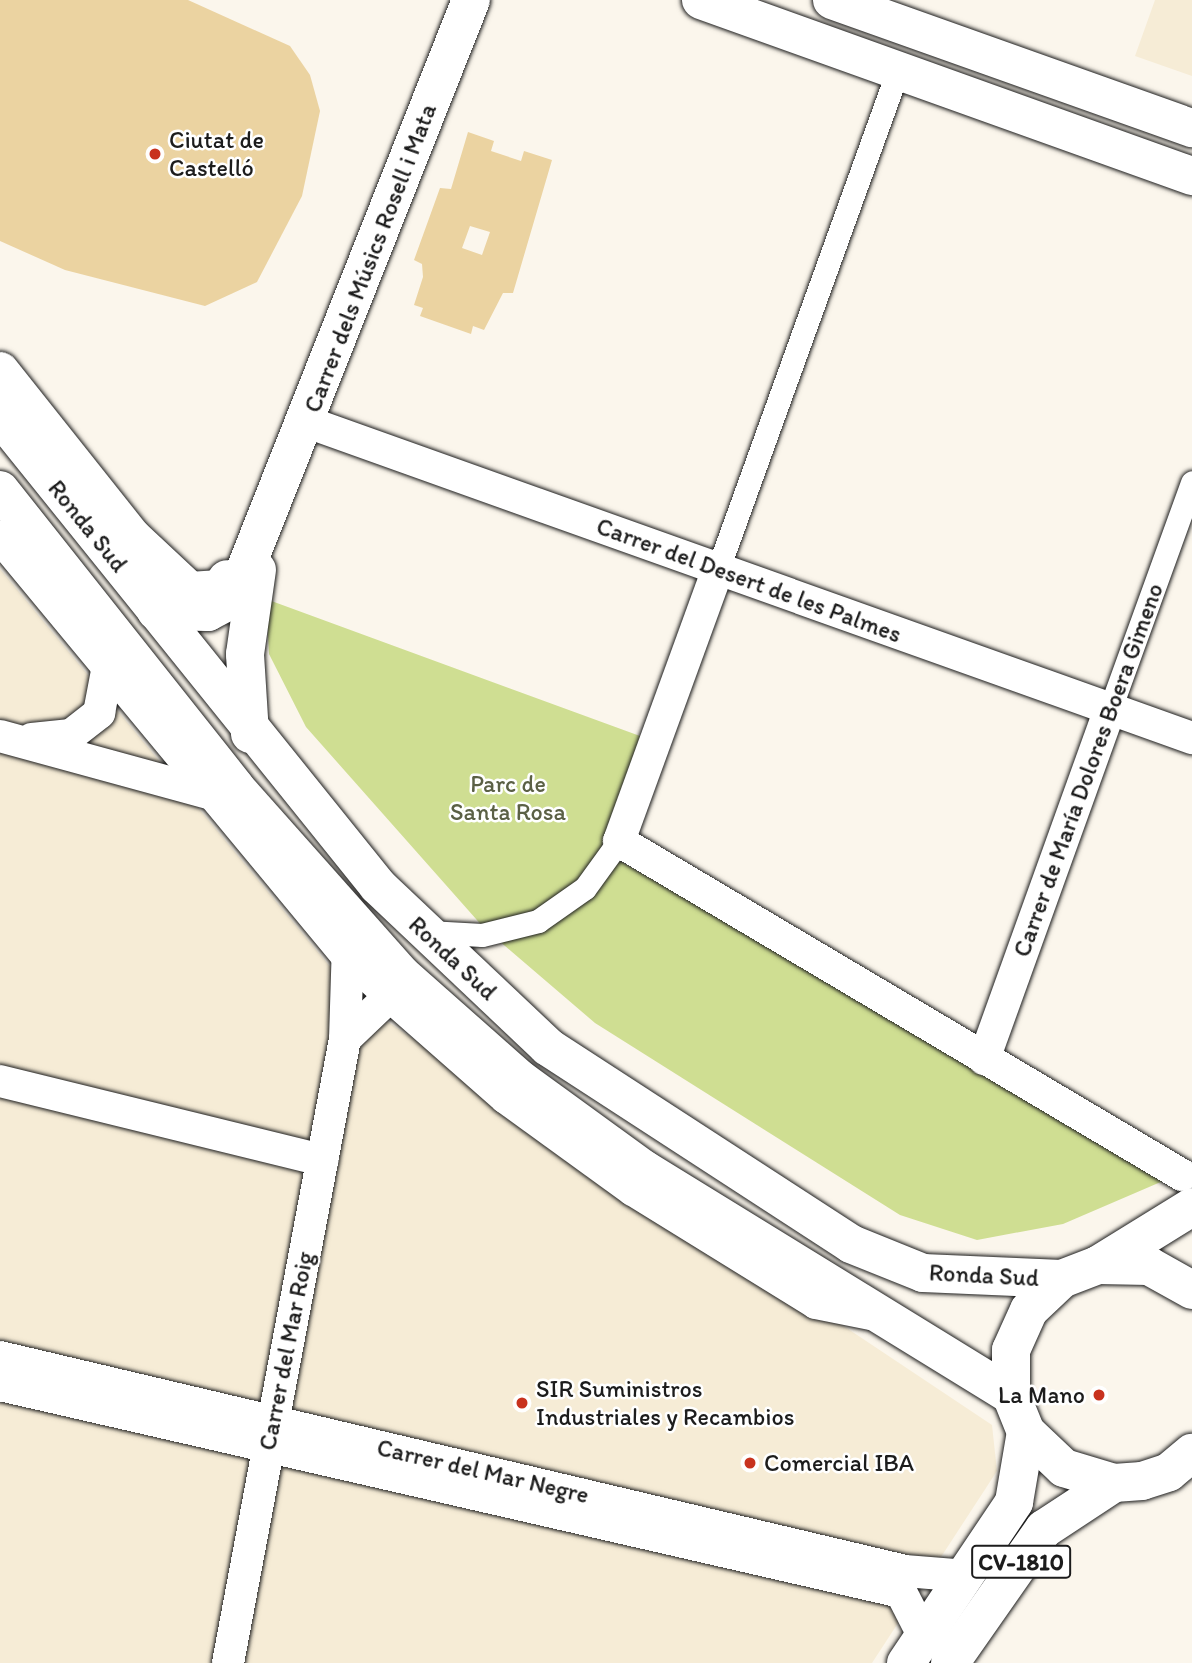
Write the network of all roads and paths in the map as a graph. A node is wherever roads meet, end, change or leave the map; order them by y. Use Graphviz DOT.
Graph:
graph roads {
  1 [pos="471,0"];
  2 [pos="701,0"];
  3 [pos="832,0"];
  4 [pos="898,70"];
  5 [pos="1192,128"];
  6 [pos="1192,176"];
  7 [pos="0,371"];
  8 [pos="0,416"];
  9 [pos="307,422"];
  10 [pos="1192,482"];
  11 [pos="0,490"];
  12 [pos="269,516"];
  13 [pos="0,537"];
  14 [pos="718,569"];
  15 [pos="156,611"];
  16 [pos="107,671"];
  17 [pos="1110,709"];
  18 [pos="250,734"];
  19 [pos="10,738"];
  20 [pos="1192,738"];
  21 [pos="209,793"];
  22 [pos="620,841"];
  23 [pos="424,932"];
  24 [pos="348,938"];
  25 [pos="390,996"];
  26 [pos="345,1040"];
  27 [pos="984,1059"];
  28 [pos="0,1081"];
  29 [pos="322,1160"];
  30 [pos="1187,1191"];
  31 [pos="1098,1265"];
  32 [pos="1062,1279"];
  33 [pos="1192,1290"];
  34 [pos="892,1318"];
  35 [pos="0,1357"];
  36 [pos="0,1385"];
  37 [pos="1011,1395"];
  38 [pos="1026,1432"];
  39 [pos="271,1434"];
  40 [pos="1184,1467"];
  41 [pos="1114,1483"];
  42 [pos="967,1576"];
  43 [pos="927,1654"];
  44 [pos="228,1663"];
  1 -- 9 [label="main road, Carrer dels Músics Rosell i Mata"];
  2 -- 4 [label="main road"];
  3 -- 5 [label="main road"];
  4 -- 6 [label="main road"];
  4 -- 14 [label="street"];
  7 -- 12 [label="main road, Ronda Sud"];
  8 -- 15 [label="main road, Ronda Sud"];
  9 -- 12 [label="main road, Carrer dels Músics Rosell i Mata"];
  9 -- 14 [label="street, Carrer del Desert de les Palmes"];
  10 -- 17 [label="street, Carrer de María Dolores Boera Gimeno"];
  11 -- 24 [label="main road, Ronda Sud"];
  12 -- 15 [label="main road, Carrer dels Músics Rosell i Mata"];
  12 -- 18 [label="main road, Carrer dels Músics Rosell i Mata"];
  13 -- 16 [label="street, Ronda Sud"];
  14 -- 17 [label="street, Carrer del Desert de les Palmes"];
  14 -- 22 [label="street"];
  15 -- 18 [label="main road, Ronda Sud"];
  16 -- 19 [label="street"];
  16 -- 21 [label="street, Ronda Sud"];
  17 -- 20 [label="street, Carrer del Desert de les Palmes"];
  17 -- 27 [label="street, Carrer de María Dolores Boera Gimeno"];
  18 -- 23 [label="main road, Ronda Sud"];
  19 -- 21 [label="street"];
  21 -- 24 [label="street, Ronda Sud"];
  22 -- 23 [label="street"];
  22 -- 27 [label="street"];
  23 -- 32 [label="main road, Ronda Sud"];
  24 -- 25 [label="street, Ronda Sud"];
  24 -- 26 [label="street, Carrer del Mar Roig"];
  24 -- 34 [label="main road, Ronda Sud"];
  25 -- 26 [label="street"];
  25 -- 34 [label="street, Ronda Sud"];
  26 -- 29 [label="street, Carrer del Mar Roig"];
  27 -- 30 [label="street"];
  28 -- 29 [label="street"];
  29 -- 39 [label="street, Carrer del Mar Roig"];
  30 -- 31 [label="main road"];
  31 -- 32 [label="main road"];
  31 -- 33 [label="main road"];
  32 -- 37 [label="main road"];
  34 -- 37 [label="main road, Ronda Sud"];
  35 -- 39 [label="street, Carrer del Mar Negre"];
  36 -- 39 [label="street, Carrer del Mar Negre"];
  37 -- 38 [label="main road"];
  38 -- 41 [label="main road"];
  38 -- 42 [label="main road"];
  39 -- 42 [label="street, Carrer del Mar Negre"];
  39 -- 43 [label="street, Carrer del Mar Negre"];
  39 -- 44 [label="street, Carrer del Mar Roig"];
  40 -- 41 [label="main road"];
  41 -- 43 [label="main road, CV-1810"];
  42 -- 43 [label="main road, CV-1810"];
}
